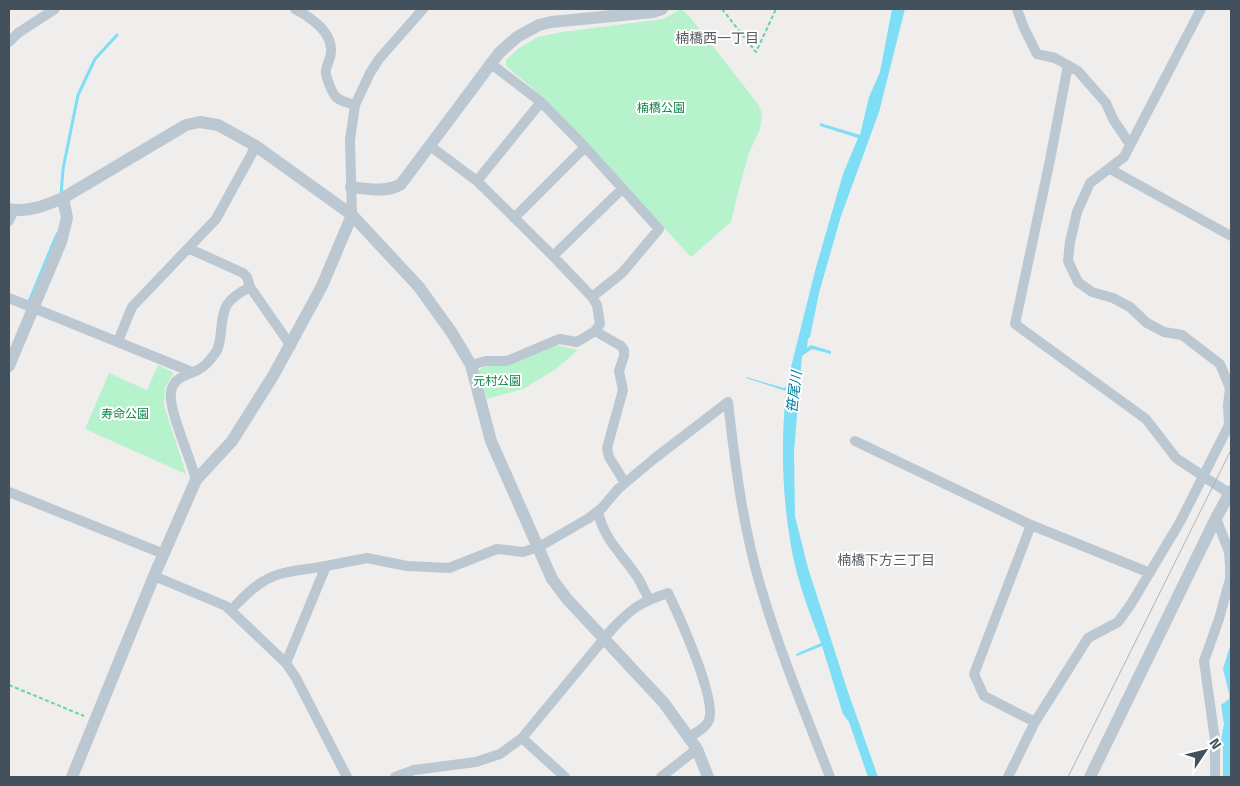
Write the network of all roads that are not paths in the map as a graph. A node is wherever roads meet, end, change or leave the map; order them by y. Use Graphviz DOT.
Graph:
graph roads {
  1 [pos="55,9"];
  2 [pos="295,9"];
  3 [pos="422,9"];
  4 [pos="662,9"];
  5 [pos="1017,9"];
  6 [pos="1201,9"];
  7 [pos="9,42"];
  8 [pos="490,63"];
  9 [pos="1068,65"];
  10 [pos="541,102"];
  11 [pos="355,105"];
  12 [pos="1129,143"];
  13 [pos="256,146"];
  14 [pos="430,146"];
  15 [pos="585,147"];
  16 [pos="1110,169"];
  17 [pos="477,182"];
  18 [pos="351,187"];
  19 [pos="622,189"];
  20 [pos="63,198"];
  21 [pos="10,213"];
  22 [pos="352,214"];
  23 [pos="514,218"];
  24 [pos="1231,236"];
  25 [pos="188,248"];
  26 [pos="553,256"];
  27 [pos="250,287"];
  28 [pos="592,297"];
  29 [pos="9,298"];
  30 [pos="29,306"];
  31 [pos="595,331"];
  32 [pos="118,341"];
  33 [pos="291,346"];
  34 [pos="471,365"];
  35 [pos="9,366"];
  36 [pos="192,372"];
  37 [pos="1231,387"];
  38 [pos="855,441"];
  39 [pos="1202,477"];
  40 [pos="196,480"];
  41 [pos="624,483"];
  42 [pos="9,492"];
  43 [pos="1230,493"];
  44 [pos="598,511"];
  45 [pos="1216,518"];
  46 [pos="1032,525"];
  47 [pos="538,547"];
  48 [pos="164,554"];
  49 [pos="326,566"];
  50 [pos="1150,572"];
  51 [pos="154,576"];
  52 [pos="649,599"];
  53 [pos="232,610"];
  54 [pos="606,638"];
  55 [pos="286,663"];
  56 [pos="1035,722"];
  57 [pos="522,738"];
  58 [pos="689,738"];
  59 [pos="697,749"];
  60 [pos="72,777"];
  61 [pos="347,777"];
  62 [pos="395,777"];
  63 [pos="565,777"];
  64 [pos="661,777"];
  65 [pos="708,777"];
  66 [pos="830,777"];
  67 [pos="1008,777"];
  68 [pos="1090,777"];
  69 [pos="1214,777"];
  1 -- 7 [label="street"];
  2 -- 11 [label="street"];
  3 -- 11 [label="street"];
  4 -- 8 [label="street"];
  5 -- 9 [label="street"];
  6 -- 12 [label="street"];
  8 -- 10 [label="street"];
  8 -- 14 [label="street"];
  9 -- 12 [label="street"];
  9 -- 39 [label="street"];
  10 -- 15 [label="street"];
  10 -- 17 [label="street"];
  11 -- 18 [label="street"];
  12 -- 16 [label="street"];
  13 -- 20 [label="street"];
  13 -- 22 [label="street"];
  13 -- 25 [label="street"];
  14 -- 17 [label="street"];
  14 -- 18 [label="street"];
  15 -- 19 [label="street"];
  15 -- 23 [label="street"];
  16 -- 24 [label="street"];
  16 -- 37 [label="street"];
  17 -- 23 [label="street"];
  18 -- 22 [label="street"];
  19 -- 26 [label="street"];
  19 -- 28 [label="street"];
  20 -- 21 [label="street"];
  20 -- 30 [label="street"];
  22 -- 33 [label="street"];
  22 -- 34 [label="street"];
  23 -- 26 [label="street"];
  25 -- 27 [label="street"];
  25 -- 32 [label="street"];
  26 -- 28 [label="street"];
  27 -- 33 [label="street"];
  27 -- 36 [label="street"];
  28 -- 31 [label="street"];
  29 -- 30 [label="street"];
  30 -- 32 [label="street"];
  30 -- 35 [label="street"];
  31 -- 34 [label="street"];
  31 -- 41 [label="street"];
  32 -- 36 [label="street"];
  33 -- 40 [label="street"];
  34 -- 47 [label="street"];
  36 -- 40 [label="street"];
  37 -- 39 [label="street"];
  38 -- 46 [label="street"];
  39 -- 43 [label="street"];
  39 -- 50 [label="street"];
  40 -- 48 [label="street"];
  41 -- 44 [label="street"];
  41 -- 66 [label="street"];
  42 -- 48 [label="street"];
  43 -- 45 [label="street"];
  44 -- 47 [label="street"];
  44 -- 52 [label="street"];
  45 -- 68 [label="street"];
  45 -- 69 [label="street"];
  46 -- 50 [label="street"];
  46 -- 56 [label="street"];
  47 -- 49 [label="street"];
  47 -- 54 [label="street"];
  48 -- 51 [label="street"];
  49 -- 53 [label="street"];
  49 -- 55 [label="street"];
  50 -- 56 [label="street"];
  51 -- 53 [label="street"];
  51 -- 60 [label="street"];
  52 -- 54 [label="street"];
  52 -- 58 [label="street"];
  53 -- 55 [label="street"];
  54 -- 57 [label="street"];
  54 -- 58 [label="street"];
  55 -- 61 [label="street"];
  56 -- 67 [label="street"];
  57 -- 62 [label="street"];
  57 -- 63 [label="street"];
  58 -- 59 [label="street"];
  59 -- 64 [label="street"];
  59 -- 65 [label="street"];
}
